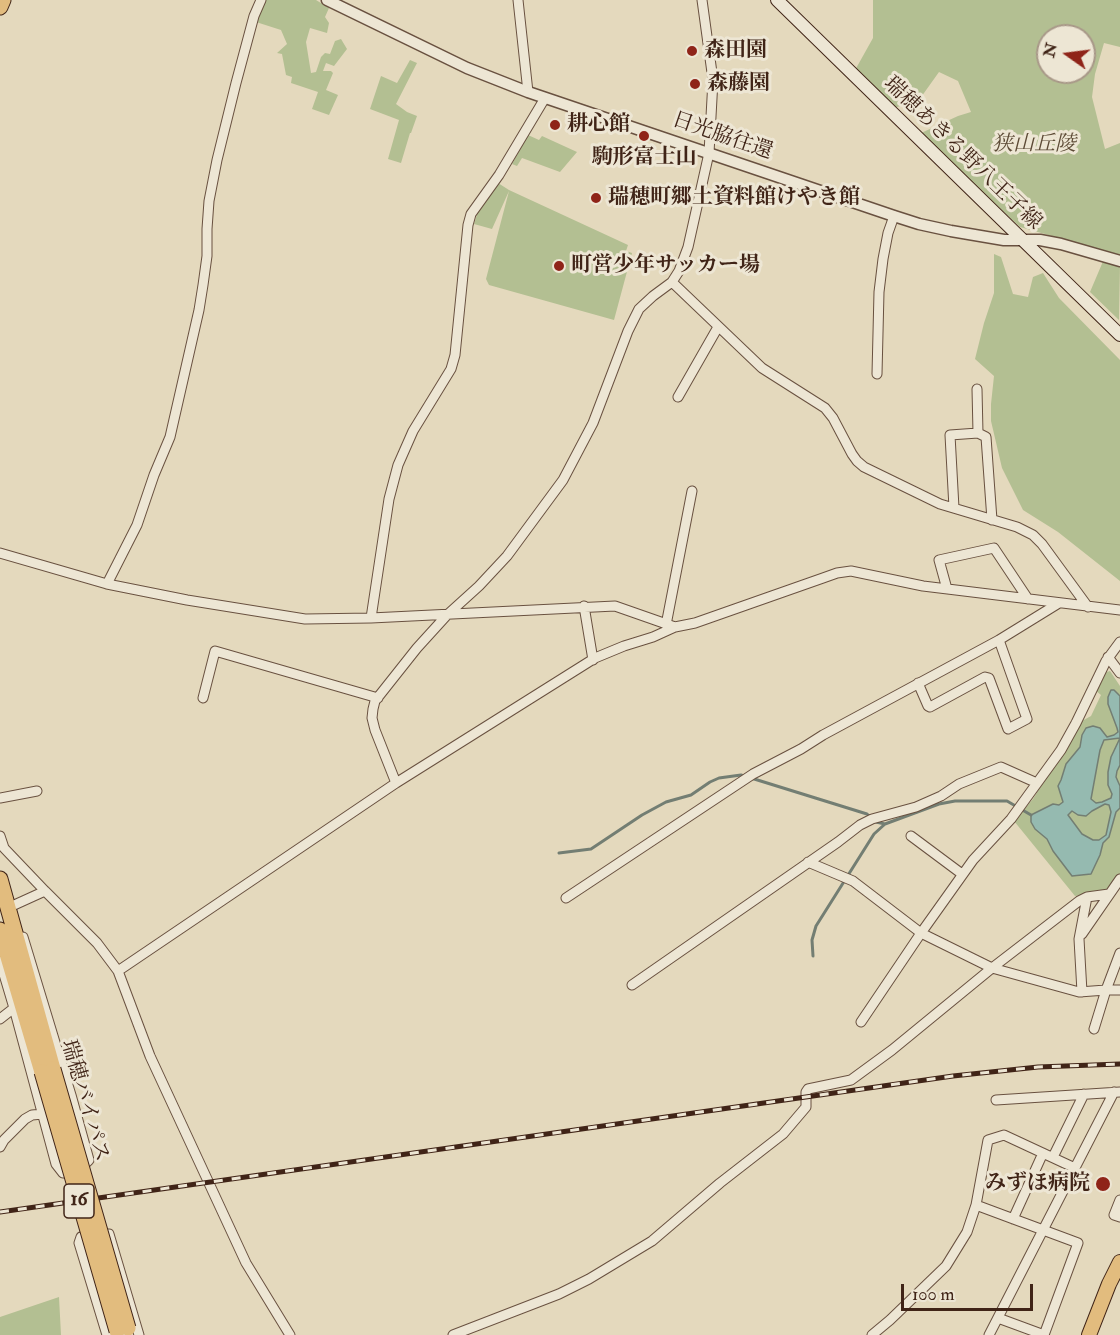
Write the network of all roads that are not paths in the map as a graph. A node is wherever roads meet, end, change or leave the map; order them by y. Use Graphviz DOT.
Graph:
graph roads {
  1 [pos="3,0"];
  2 [pos="261,0"];
  3 [pos="327,0"];
  4 [pos="518,0"];
  5 [pos="702,0"];
  6 [pos="777,0"];
  7 [pos="0,7"];
  8 [pos="528,92"];
  9 [pos="545,98"];
  10 [pos="709,153"];
  11 [pos="894,216"];
  12 [pos="1021,240"];
  13 [pos="1120,261"];
  14 [pos="672,282"];
  15 [pos="718,327"];
  16 [pos="1120,335"];
  17 [pos="877,374"];
  18 [pos="976,390"];
  19 [pos="678,397"];
  20 [pos="978,433"];
  21 [pos="692,491"];
  22 [pos="954,508"];
  23 [pos="992,520"];
  24 [pos="0,553"];
  25 [pos="106,584"];
  26 [pos="947,589"];
  27 [pos="1028,599"];
  28 [pos="1059,603"];
  29 [pos="584,606"];
  30 [pos="1088,607"];
  31 [pos="1120,610"];
  32 [pos="447,615"];
  33 [pos="371,618"];
  34 [pos="671,626"];
  35 [pos="999,640"];
  36 [pos="1120,642"];
  37 [pos="1108,657"];
  38 [pos="592,660"];
  39 [pos="1120,673"];
  40 [pos="918,683"];
  41 [pos="203,698"];
  42 [pos="378,698"];
  43 [pos="396,783"];
  44 [pos="1037,783"];
  45 [pos="37,791"];
  46 [pos="0,798"];
  47 [pos="0,836"];
  48 [pos="911,836"];
  49 [pos="808,862"];
  50 [pos="962,874"];
  51 [pos="0,879"];
  52 [pos="1120,879"];
  53 [pos="45,891"];
  54 [pos="1109,894"];
  55 [pos="1087,897"];
  56 [pos="566,898"];
  57 [pos="9,902"];
  58 [pos="0,930"];
  59 [pos="921,933"];
  60 [pos="1079,939"];
  61 [pos="1120,953"];
  62 [pos="0,961"];
  63 [pos="992,968"];
  64 [pos="118,971"];
  65 [pos="632,985"];
  66 [pos="1106,990"];
  67 [pos="1120,990"];
  68 [pos="1082,992"];
  69 [pos="14,1008"];
  70 [pos="0,1019"];
  71 [pos="861,1022"];
  72 [pos="1094,1029"];
  73 [pos="47,1071"];
  74 [pos="1117,1092"];
  75 [pos="1084,1094"];
  76 [pos="996,1100"];
  77 [pos="43,1114"];
  78 [pos="0,1146"];
  79 [pos="1043,1153"];
  80 [pos="1053,1157"];
  81 [pos="1075,1167"];
  82 [pos="1120,1200"];
  83 [pos="976,1205"];
  84 [pos="1120,1218"];
  85 [pos="1013,1219"];
  86 [pos="1043,1230"];
  87 [pos="1120,1262"];
  88 [pos="998,1318"];
  89 [pos="123,1333"];
  90 [pos="290,1335"];
  91 [pos="453,1335"];
  92 [pos="872,1335"];
  93 [pos="989,1335"];
  94 [pos="1089,1335"];
  1 -- 7 [label="highway"];
  2 -- 25 [label="street"];
  3 -- 8 [label="street, 日光脇往還"];
  4 -- 8 [label="street"];
  5 -- 10 [label="street"];
  6 -- 12 [label="main road, 瑞穂あきる野八王子線"];
  8 -- 9 [label="street, 日光脇往還"];
  9 -- 10 [label="street, 日光脇往還"];
  9 -- 33 [label="street"];
  10 -- 11 [label="street, 日光脇往還"];
  10 -- 14 [label="street"];
  11 -- 12 [label="street, 日光脇往還"];
  11 -- 17 [label="street"];
  12 -- 13 [label="street, 日光脇往還"];
  12 -- 16 [label="main road, 瑞穂あきる野八王子線"];
  14 -- 15 [label="street"];
  14 -- 32 [label="street"];
  15 -- 19 [label="street"];
  15 -- 22 [label="street"];
  18 -- 20 [label="street"];
  20 -- 22 [label="street"];
  20 -- 23 [label="street"];
  21 -- 34 [label="street"];
  22 -- 23 [label="street"];
  23 -- 30 [label="street"];
  24 -- 25 [label="street"];
  25 -- 33 [label="street"];
  26 -- 27 [label="street"];
  26 -- 27 [label="street"];
  26 -- 34 [label="street"];
  27 -- 28 [label="street"];
  28 -- 30 [label="street"];
  28 -- 35 [label="street"];
  29 -- 32 [label="street"];
  29 -- 34 [label="street"];
  29 -- 38 [label="street"];
  30 -- 31 [label="street"];
  32 -- 33 [label="street"];
  32 -- 42 [label="street"];
  34 -- 38 [label="street"];
  35 -- 40 [label="street"];
  35 -- 40 [label="street"];
  36 -- 37 [label="street"];
  37 -- 39 [label="street"];
  37 -- 44 [label="street"];
  38 -- 43 [label="street"];
  40 -- 56 [label="street"];
  41 -- 42 [label="street"];
  42 -- 43 [label="street"];
  43 -- 64 [label="street"];
  44 -- 49 [label="street"];
  44 -- 50 [label="street"];
  45 -- 46 [label="street"];
  47 -- 53 [label="street"];
  48 -- 50 [label="street"];
  49 -- 59 [label="street"];
  49 -- 65 [label="street"];
  50 -- 59 [label="street"];
  51 -- 57 [label="highway, 瑞穂バイパス / 16"];
  52 -- 54 [label="street"];
  53 -- 57 [label="street"];
  53 -- 64 [label="street"];
  54 -- 55 [label="street"];
  54 -- 60 [label="street"];
  55 -- 60 [label="street"];
  55 -- 63 [label="street"];
  57 -- 73 [label="highway, 瑞穂バイパス / 16"];
  57 -- 77 [label="street"];
  58 -- 73 [label="highway, 瑞穂バイパス / 16"];
  59 -- 63 [label="street"];
  59 -- 71 [label="street"];
  60 -- 68 [label="street"];
  61 -- 66 [label="street"];
  62 -- 69 [label="street"];
  63 -- 68 [label="street"];
  63 -- 91 [label="street"];
  64 -- 90 [label="street"];
  66 -- 67 [label="street"];
  66 -- 68 [label="street"];
  66 -- 72 [label="street"];
  69 -- 70 [label="street"];
  69 -- 77 [label="street"];
  73 -- 89 [label="highway, 瑞穂バイパス / 16, bridge"];
  74 -- 75 [label="street"];
  74 -- 81 [label="street"];
  75 -- 76 [label="street"];
  75 -- 80 [label="street"];
  77 -- 78 [label="street"];
  79 -- 80 [label="street"];
  79 -- 83 [label="street"];
  79 -- 85 [label="street"];
  80 -- 81 [label="street"];
  81 -- 86 [label="street"];
  82 -- 84 [label="street"];
  83 -- 85 [label="street"];
  83 -- 92 [label="street"];
  85 -- 86 [label="street"];
  86 -- 88 [label="street"];
  86 -- 88 [label="street"];
  87 -- 94 [label="main road"];
  88 -- 93 [label="street"];
  89 -- 89 [label="street"];
}
